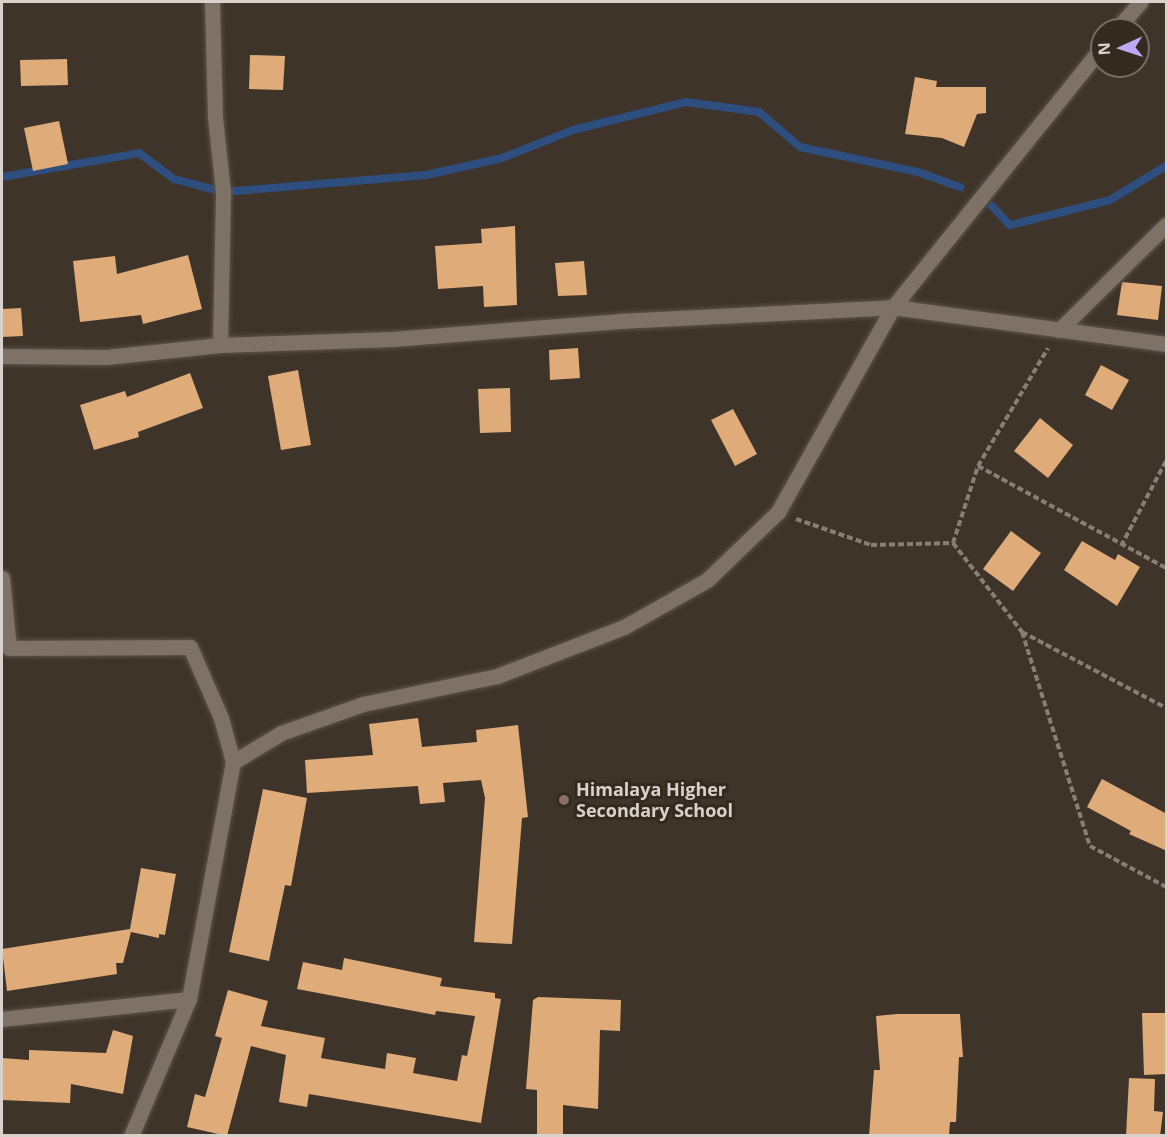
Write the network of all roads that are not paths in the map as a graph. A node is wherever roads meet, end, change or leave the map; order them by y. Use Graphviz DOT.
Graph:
graph roads {
  1 [pos="212,2"];
  2 [pos="1140,2"];
  3 [pos="1126,18"];
  4 [pos="1090,62"];
  5 [pos="1167,225"];
  6 [pos="893,307"];
  7 [pos="1059,330"];
  8 [pos="1167,344"];
  9 [pos="220,345"];
  10 [pos="2,356"];
  11 [pos="2,578"];
  12 [pos="5,648"];
  13 [pos="233,762"];
  14 [pos="189,999"];
  15 [pos="2,1019"];
  16 [pos="131,1136"];
  1 -- 9 [label="street"];
  2 -- 3 [label="street"];
  4 -- 6 [label="street"];
  5 -- 7 [label="street"];
  6 -- 7 [label="street"];
  6 -- 9 [label="street"];
  6 -- 13 [label="street"];
  7 -- 8 [label="street"];
  9 -- 10 [label="street"];
  11 -- 12 [label="street"];
  12 -- 13 [label="street"];
  13 -- 14 [label="street"];
  14 -- 15 [label="street"];
  14 -- 16 [label="street"];
}
